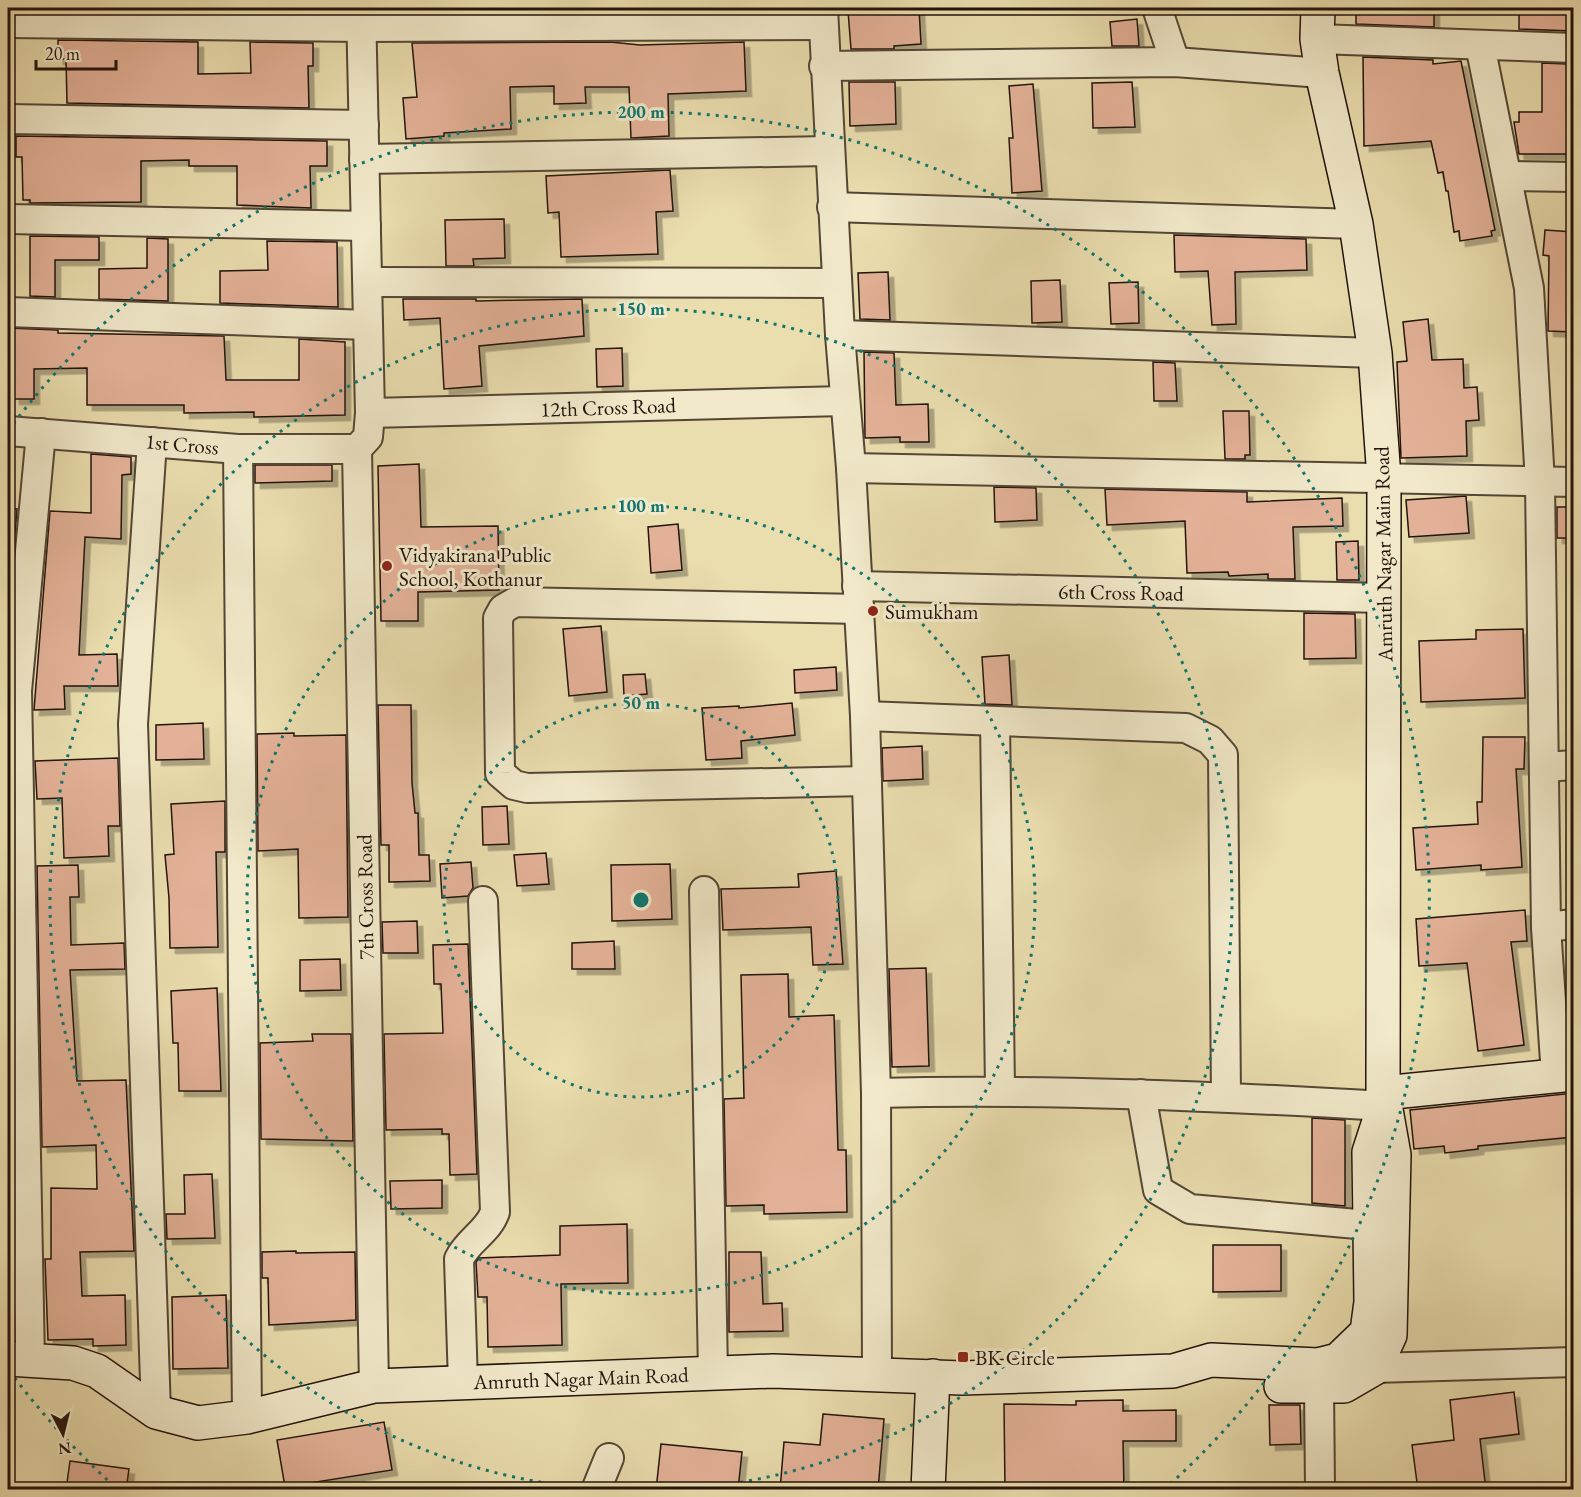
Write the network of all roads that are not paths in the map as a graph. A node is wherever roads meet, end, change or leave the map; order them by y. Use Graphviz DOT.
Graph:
graph roads {
  1 [pos="1157,8"];
  2 [pos="1318,8"];
  3 [pos="823,16"];
  4 [pos="361,17"];
  5 [pos="8,23"];
  6 [pos="1317,39"];
  7 [pos="1480,45"];
  8 [pos="1574,48"];
  9 [pos="1175,62"];
  10 [pos="824,66"];
  11 [pos="1322,73"];
  12 [pos="8,118"];
  13 [pos="364,125"];
  14 [pos="829,151"];
  15 [pos="364,159"];
  16 [pos="1507,176"];
  17 [pos="1574,177"];
  18 [pos="832,207"];
  19 [pos="8,219"];
  20 [pos="1356,224"];
  21 [pos="366,225"];
  22 [pos="368,282"];
  23 [pos="837,283"];
  24 [pos="8,312"];
  25 [pos="368,324"];
  26 [pos="840,335"];
  27 [pos="1375,353"];
  28 [pos="845,401"];
  29 [pos="370,413"];
  30 [pos="8,431"];
  31 [pos="41,433"];
  32 [pos="152,442"];
  33 [pos="357,448"];
  34 [pos="238,449"];
  35 [pos="851,468"];
  36 [pos="1384,478"];
  37 [pos="1574,482"];
  38 [pos="1540,483"];
  39 [pos="859,597"];
  40 [pos="1385,598"];
  41 [pos="865,716"];
  42 [pos="995,721"];
  43 [pos="13,741"];
  44 [pos="1574,765"];
  45 [pos="1545,767"];
  46 [pos="867,781"];
  47 [pos="704,891"];
  48 [pos="483,901"];
  49 [pos="1560,925"];
  50 [pos="1565,1075"];
  51 [pos="1000,1090"];
  52 [pos="876,1093"];
  53 [pos="1141,1094"];
  54 [pos="1226,1096"];
  55 [pos="1384,1099"];
  56 [pos="1368,1225"];
  57 [pos="19,1360"];
  58 [pos="1574,1362"];
  59 [pos="1375,1368"];
  60 [pos="1173,1371"];
  61 [pos="713,1372"];
  62 [pos="877,1376"];
  63 [pos="933,1376"];
  64 [pos="464,1383"];
  65 [pos="374,1386"];
  66 [pos="1319,1387"];
  67 [pos="156,1412"];
  68 [pos="247,1417"];
  69 [pos="609,1458"];
  70 [pos="597,1490"];
  71 [pos="928,1490"];
  72 [pos="1320,1490"];
  1 -- 9 [label="street"];
  2 -- 6 [label="main road, Amruth Nagar Main Road"];
  3 -- 4 [label="street"];
  3 -- 10 [label="street"];
  4 -- 5 [label="street"];
  4 -- 13 [label="street, 7th Cross Road"];
  6 -- 7 [label="street"];
  6 -- 11 [label="main road, Amruth Nagar Main Road"];
  7 -- 8 [label="street"];
  7 -- 16 [label="street"];
  9 -- 10 [label="street"];
  9 -- 11 [label="street"];
  10 -- 14 [label="street"];
  11 -- 20 [label="main road, Amruth Nagar Main Road"];
  12 -- 13 [label="street"];
  13 -- 15 [label="street, 7th Cross Road"];
  14 -- 15 [label="street"];
  14 -- 18 [label="street"];
  15 -- 21 [label="street, 7th Cross Road"];
  16 -- 17 [label="street"];
  16 -- 38 [label="street"];
  18 -- 20 [label="street"];
  18 -- 23 [label="street"];
  19 -- 21 [label="street"];
  20 -- 27 [label="main road, Amruth Nagar Main Road"];
  21 -- 22 [label="street, 7th Cross Road"];
  22 -- 23 [label="street"];
  22 -- 25 [label="street, 7th Cross Road"];
  23 -- 26 [label="street"];
  24 -- 25 [label="street"];
  25 -- 29 [label="street, 7th Cross Road"];
  26 -- 27 [label="street"];
  26 -- 28 [label="street"];
  27 -- 36 [label="main road, Amruth Nagar Main Road"];
  28 -- 29 [label="street, 12th Cross Road"];
  28 -- 35 [label="street"];
  29 -- 33 [label="street, 7th Cross Road"];
  30 -- 31 [label="street, 1st Cross"];
  31 -- 32 [label="street, 1st Cross"];
  31 -- 43 [label="street"];
  32 -- 34 [label="street, 1st Cross"];
  32 -- 67 [label="street"];
  33 -- 34 [label="street, 1st Cross"];
  33 -- 65 [label="street, 7th Cross Road"];
  34 -- 68 [label="street"];
  35 -- 36 [label="street"];
  35 -- 39 [label="street"];
  36 -- 38 [label="street"];
  36 -- 40 [label="main road, Amruth Nagar Main Road"];
  37 -- 38 [label="street"];
  38 -- 45 [label="street"];
  39 -- 40 [label="street, 6th Cross Road"];
  39 -- 41 [label="street"];
  39 -- 46 [label="street, 6th Cross Road"];
  40 -- 55 [label="main road, Amruth Nagar Main Road"];
  41 -- 42 [label="street"];
  41 -- 46 [label="street"];
  42 -- 51 [label="street"];
  42 -- 54 [label="street"];
  43 -- 57 [label="street"];
  44 -- 45 [label="street"];
  45 -- 49 [label="street"];
  46 -- 52 [label="street"];
  47 -- 61 [label="street"];
  48 -- 64 [label="street"];
  49 -- 50 [label="street"];
  50 -- 55 [label="main road"];
  51 -- 52 [label="street"];
  51 -- 53 [label="street"];
  52 -- 62 [label="street"];
  53 -- 54 [label="street"];
  53 -- 56 [label="street"];
  54 -- 55 [label="street"];
  55 -- 56 [label="main road, Amruth Nagar Main Road"];
  55 -- 59 [label="main road, Amruth Nagar Main Road"];
  56 -- 60 [label="main road, Amruth Nagar Main Road"];
  57 -- 67 [label="main road, Amruth Nagar Main Road"];
  58 -- 59 [label="street"];
  59 -- 66 [label="main road, Amruth Nagar Main Road"];
  60 -- 63 [label="main road, Amruth Nagar Main Road"];
  60 -- 66 [label="main road, Amruth Nagar Main Road"];
  61 -- 62 [label="main road, Amruth Nagar Main Road"];
  61 -- 64 [label="main road, Amruth Nagar Main Road"];
  62 -- 63 [label="main road, Amruth Nagar Main Road"];
  63 -- 71 [label="main road"];
  64 -- 65 [label="main road, Amruth Nagar Main Road"];
  65 -- 68 [label="main road, Amruth Nagar Main Road"];
  66 -- 72 [label="street"];
  67 -- 68 [label="main road, Amruth Nagar Main Road"];
  69 -- 70 [label="street"];
}
